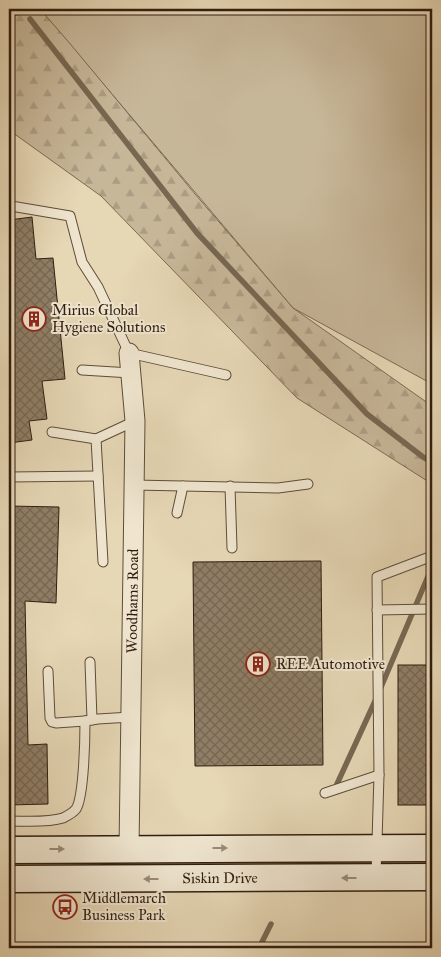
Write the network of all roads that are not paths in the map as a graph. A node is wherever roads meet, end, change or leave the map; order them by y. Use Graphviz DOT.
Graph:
graph roads {
  1 [pos="11,206"];
  2 [pos="130,353"];
  3 [pos="82,370"];
  4 [pos="131,373"];
  5 [pos="226,375"];
  6 [pos="135,421"];
  7 [pos="52,432"];
  8 [pos="96,439"];
  9 [pos="98,476"];
  10 [pos="9,477"];
  11 [pos="308,484"];
  12 [pos="134,485"];
  13 [pos="183,486"];
  14 [pos="230,486"];
  15 [pos="177,513"];
  16 [pos="232,548"];
  17 [pos="432,558"];
  18 [pos="103,562"];
  19 [pos="432,609"];
  20 [pos="377,610"];
  21 [pos="90,662"];
  22 [pos="48,671"];
  23 [pos="131,717"];
  24 [pos="88,720"];
  25 [pos="379,775"];
  26 [pos="325,793"];
  27 [pos="9,821"];
  28 [pos="376,848"];
  29 [pos="432,848"];
  30 [pos="129,849"];
  31 [pos="9,850"];
  32 [pos="432,877"];
  33 [pos="376,878"];
  34 [pos="9,880"];
  1 -- 2 [label="lane"];
  2 -- 4 [label="street, Woodhams Road"];
  2 -- 5 [label="lane"];
  3 -- 4 [label="lane"];
  4 -- 6 [label="street, Woodhams Road"];
  6 -- 8 [label="lane"];
  6 -- 12 [label="street, Woodhams Road"];
  7 -- 8 [label="lane"];
  8 -- 9 [label="lane"];
  9 -- 10 [label="lane"];
  9 -- 18 [label="lane"];
  11 -- 14 [label="lane"];
  12 -- 13 [label="lane"];
  12 -- 23 [label="street, Woodhams Road"];
  13 -- 14 [label="lane"];
  13 -- 15 [label="lane"];
  14 -- 16 [label="lane"];
  17 -- 20 [label="lane"];
  19 -- 20 [label="lane"];
  20 -- 25 [label="lane"];
  21 -- 24 [label="lane"];
  22 -- 24 [label="lane"];
  23 -- 24 [label="lane"];
  23 -- 30 [label="street, Woodhams Road"];
  24 -- 27 [label="lane"];
  25 -- 26 [label="lane"];
  25 -- 28 [label="lane"];
  28 -- 29 [label="street, Siskin Drive"];
  30 -- 28 [label="street, Siskin Drive, one-way"];
  28 -- 33 [label="lane"];
  31 -- 30 [label="street, Siskin Drive, one-way"];
  32 -- 33 [label="street, Siskin Drive"];
  33 -- 34 [label="street, Siskin Drive, one-way"];
}
